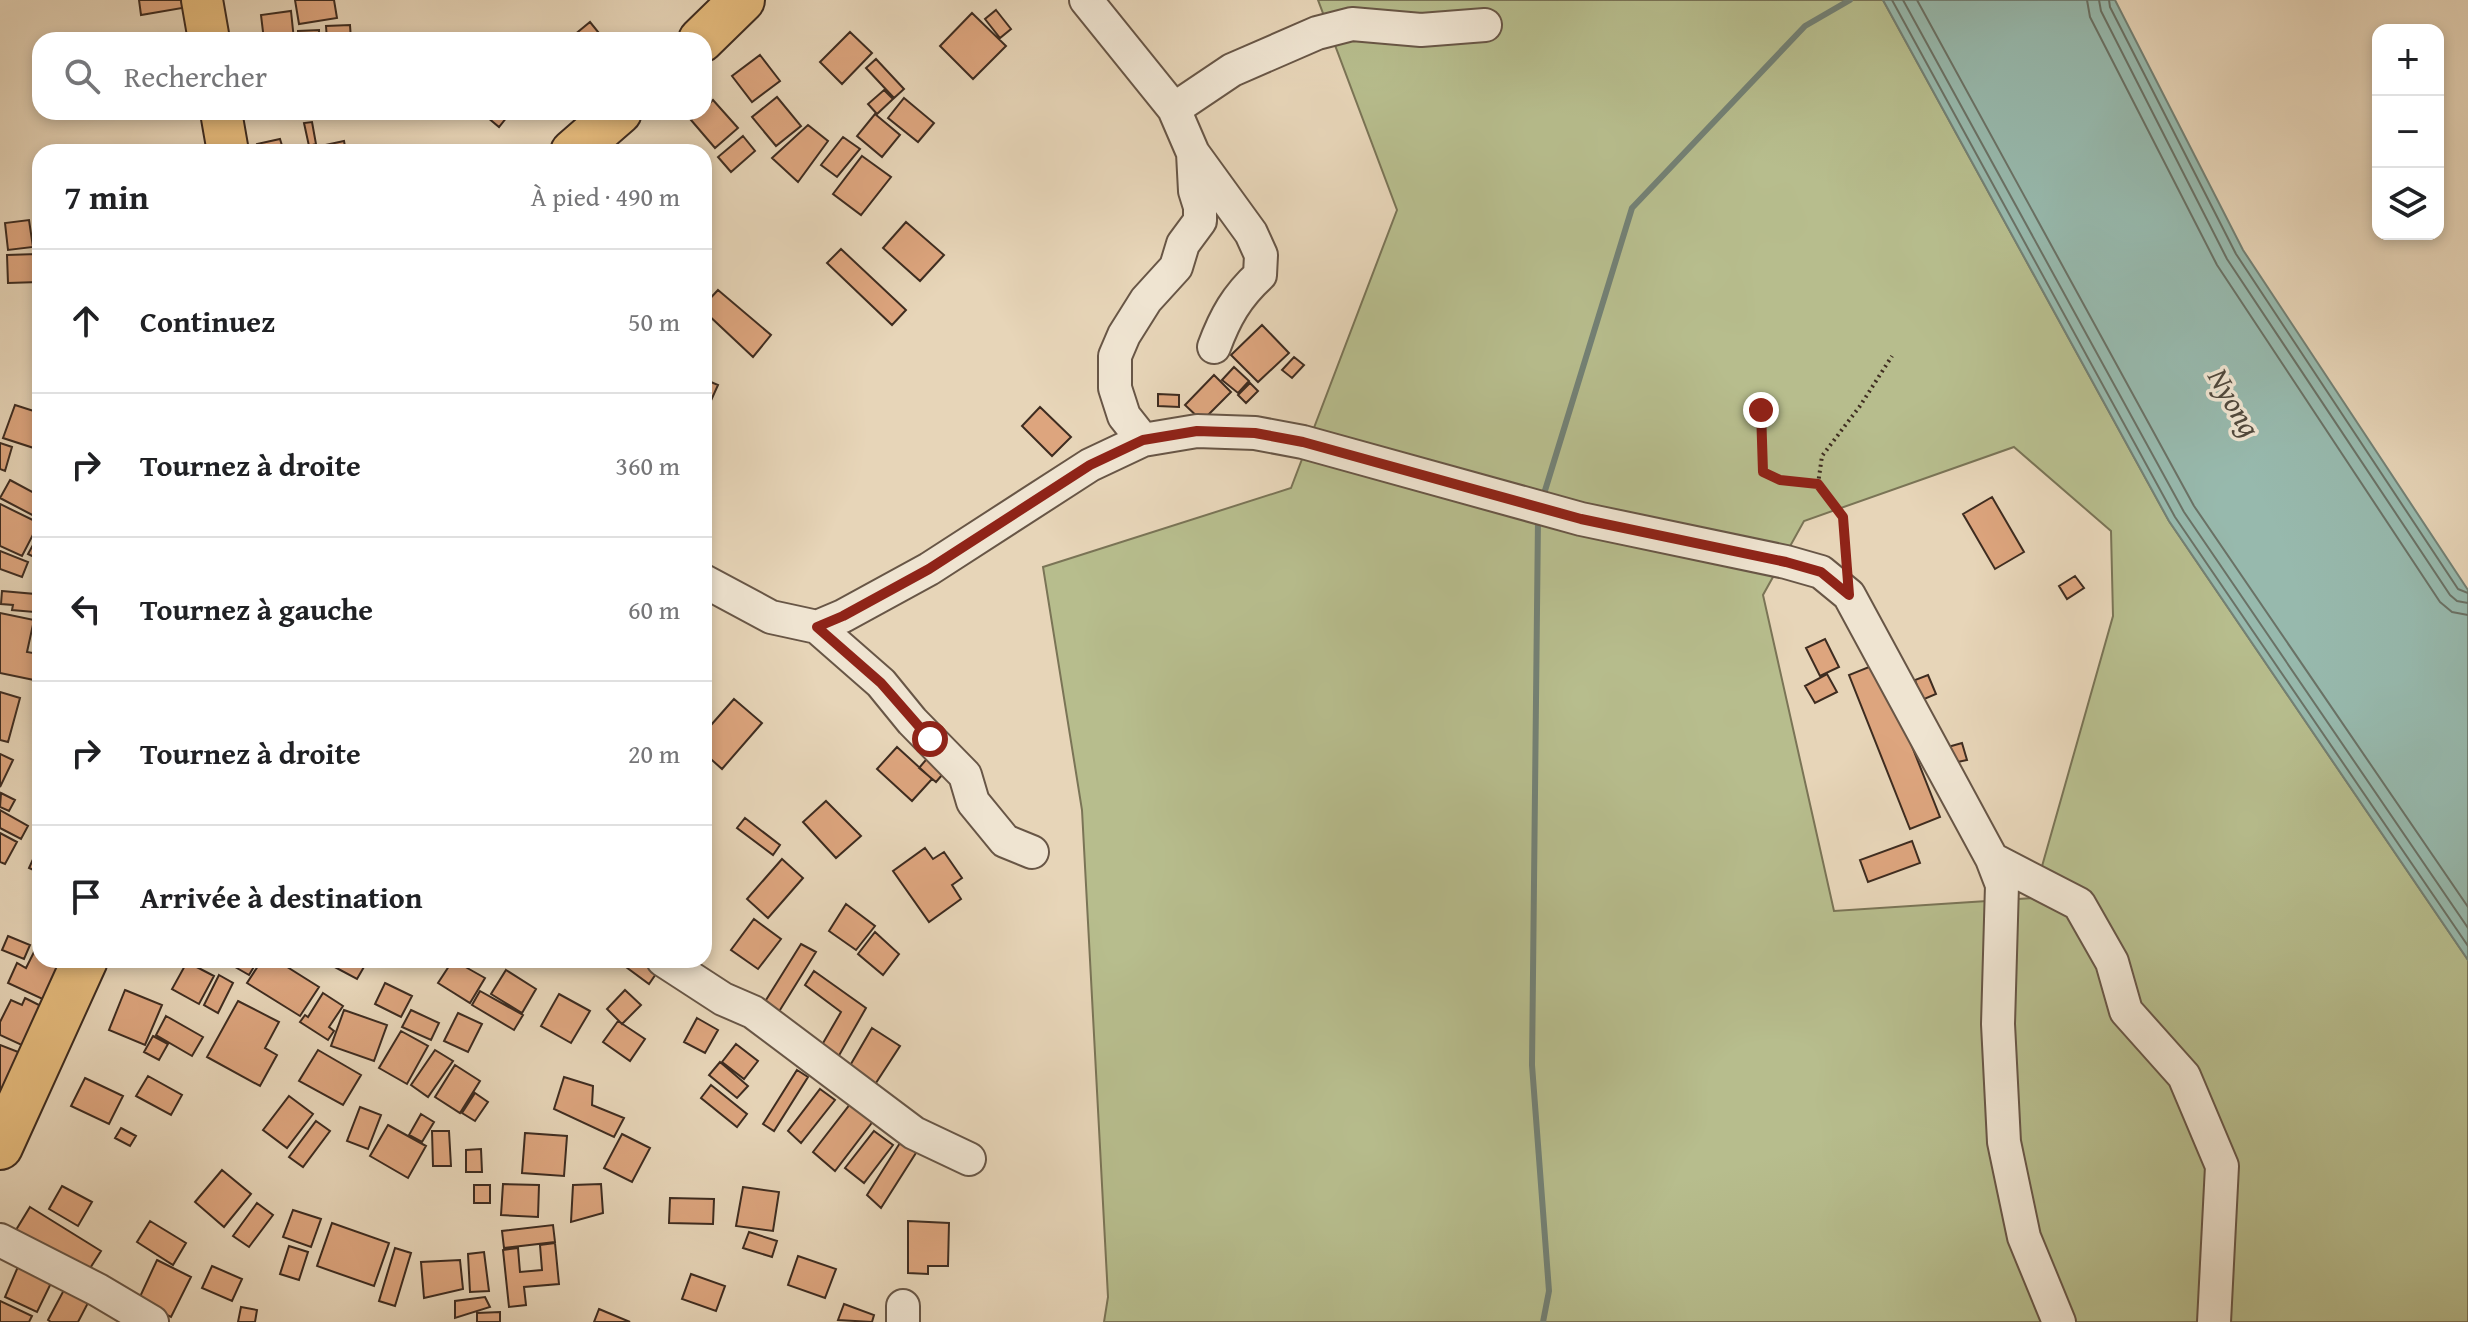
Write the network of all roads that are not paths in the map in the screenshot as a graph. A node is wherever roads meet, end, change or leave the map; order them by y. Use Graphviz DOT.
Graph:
graph roads {
  1 [pos="202,0"];
  2 [pos="742,0"];
  3 [pos="1086,0"];
  4 [pos="1485,25"];
  5 [pos="208,32"];
  6 [pos="709,32"];
  7 [pos="1174,109"];
  8 [pos="222,120"];
  9 [pos="610,120"];
  10 [pos="227,144"];
  11 [pos="582,144"];
  12 [pos="1193,153"];
  13 [pos="1214,347"];
  14 [pos="1143,440"];
  15 [pos="712,585"];
  16 [pos="817,627"];
  17 [pos="1032,852"];
  18 [pos="1992,859"];
  19 [pos="81,968"];
  20 [pos="675,968"];
  21 [pos="0,1147"];
  22 [pos="969,1159"];
  23 [pos="0,1240"];
  24 [pos="152,1322"];
  25 [pos="2059,1322"];
  26 [pos="2214,1322"];
  1 -- 5 [label="main road"];
  2 -- 6 [label="highway"];
  3 -- 7 [label="street"];
  4 -- 7 [label="street"];
  7 -- 12 [label="street"];
  8 -- 10 [label="main road"];
  9 -- 11 [label="highway"];
  12 -- 13 [label="street"];
  12 -- 14 [label="street"];
  14 -- 16 [label="street"];
  14 -- 18 [label="street"];
  15 -- 16 [label="street"];
  16 -- 17 [label="street"];
  18 -- 25 [label="street"];
  18 -- 26 [label="street"];
  19 -- 21 [label="highway"];
  20 -- 22 [label="street"];
  23 -- 24 [label="street"];
}
